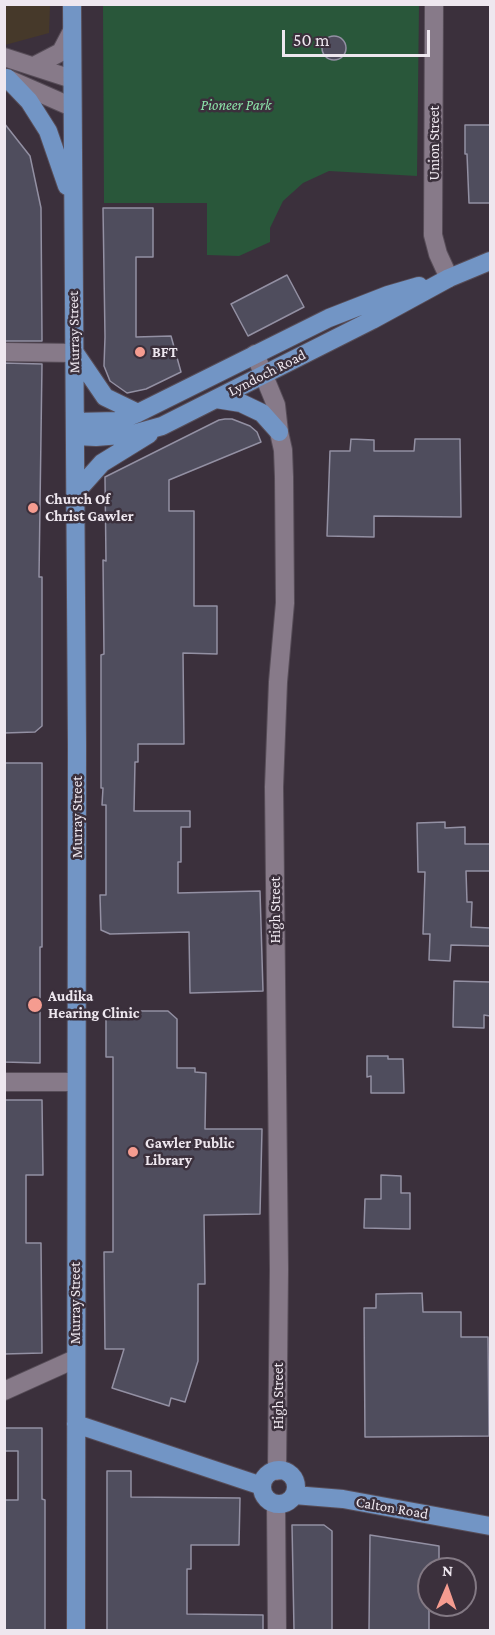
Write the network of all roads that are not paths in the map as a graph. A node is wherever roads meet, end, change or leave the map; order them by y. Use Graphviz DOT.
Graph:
graph roads {
  1 [pos="72,4"];
  2 [pos="434,4"];
  3 [pos="72,31"];
  4 [pos="4,57"];
  5 [pos="34,66"];
  6 [pos="6,78"];
  7 [pos="72,79"];
  8 [pos="72,107"];
  9 [pos="72,202"];
  10 [pos="490,261"];
  11 [pos="449,278"];
  12 [pos="4,352"];
  13 [pos="75,353"];
  14 [pos="255,354"];
  15 [pos="264,375"];
  16 [pos="216,399"];
  17 [pos="138,413"];
  18 [pos="162,426"];
  19 [pos="75,429"];
  20 [pos="279,432"];
  21 [pos="76,492"];
  22 [pos="4,1082"];
  23 [pos="76,1082"];
  24 [pos="75,1359"];
  25 [pos="4,1391"];
  26 [pos="76,1424"];
  27 [pos="277,1471"];
  28 [pos="262,1486"];
  29 [pos="294,1495"];
  30 [pos="276,1504"];
  31 [pos="490,1526"];
  32 [pos="76,1630"];
  33 [pos="277,1630"];
  1 -- 3 [label="main road, Murray Street"];
  2 -- 11 [label="street, Union Street"];
  3 -- 5 [label="street"];
  3 -- 7 [label="main road, Murray Street"];
  4 -- 5 [label="street"];
  5 -- 7 [label="street"];
  6 -- 8 [label="street"];
  6 -- 9 [label="main road"];
  7 -- 8 [label="main road, Murray Street"];
  8 -- 9 [label="main road, Murray Street"];
  9 -- 13 [label="main road, Murray Street"];
  10 -- 11 [label="main road, Lyndoch Road"];
  11 -- 14 [label="main road, Lyndoch Road"];
  11 -- 15 [label="main road, Lyndoch Road"];
  12 -- 13 [label="street"];
  13 -- 17 [label="main road"];
  13 -- 19 [label="main road, Murray Street"];
  14 -- 15 [label="street, High Street"];
  14 -- 17 [label="main road, Lyndoch Road"];
  15 -- 16 [label="main road, Lyndoch Road"];
  15 -- 20 [label="street, High Street"];
  16 -- 18 [label="main road, Lyndoch Road"];
  16 -- 20 [label="main road"];
  17 -- 19 [label="main road, Lyndoch Road"];
  18 -- 19 [label="main road, Lyndoch Road"];
  18 -- 21 [label="main road"];
  19 -- 21 [label="main road, Murray Street"];
  20 -- 27 [label="street, High Street"];
  21 -- 23 [label="main road, Murray Street"];
  22 -- 23 [label="street"];
  23 -- 24 [label="main road, Murray Street"];
  24 -- 25 [label="street"];
  24 -- 26 [label="main road, Murray Street"];
  26 -- 28 [label="main road"];
  26 -- 32 [label="main road, Murray Street"];
  27 -- 28 [label="main road"];
  27 -- 29 [label="main road"];
  28 -- 30 [label="main road"];
  29 -- 30 [label="main road"];
  29 -- 31 [label="main road, Calton Road"];
  30 -- 33 [label="street"];
}
